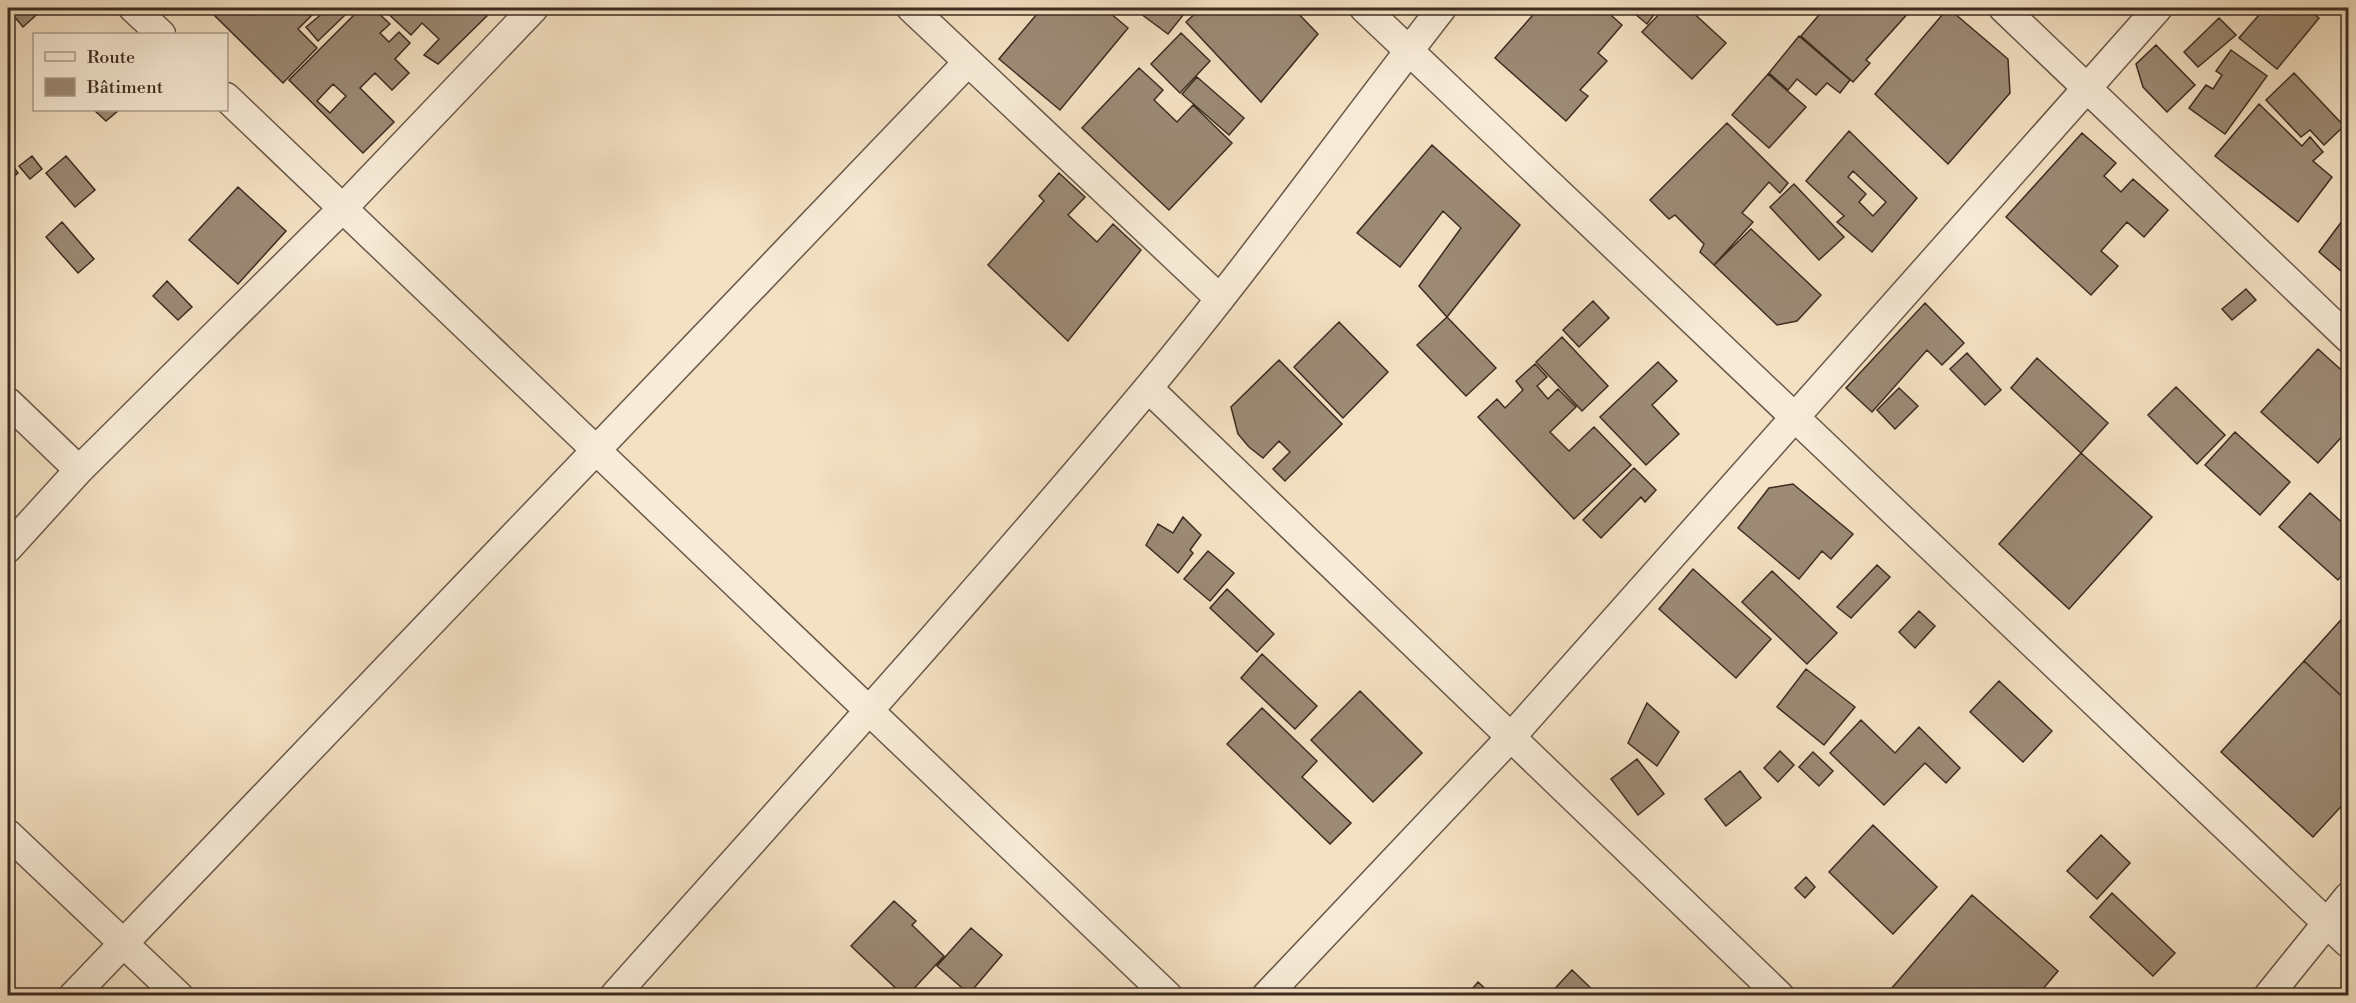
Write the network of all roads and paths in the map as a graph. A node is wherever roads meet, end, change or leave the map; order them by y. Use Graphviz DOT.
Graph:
graph roads {
  1 [pos="133,8"];
  2 [pos="534,8"];
  3 [pos="911,8"];
  4 [pos="1364,8"];
  5 [pos="1442,8"];
  6 [pos="2003,8"];
  7 [pos="2158,8"];
  8 [pos="160,33"];
  9 [pos="1409,50"];
  10 [pos="968,62"];
  11 [pos="2087,88"];
  12 [pos="228,99"];
  13 [pos="343,208"];
  14 [pos="1220,299"];
  15 [pos="2349,338"];
  16 [pos="1148,388"];
  17 [pos="8,402"];
  18 [pos="1795,417"];
  19 [pos="596,450"];
  20 [pos="79,470"];
  21 [pos="8,548"];
  22 [pos="868,710"];
  23 [pos="1511,737"];
  24 [pos="8,834"];
  25 [pos="2349,897"];
  26 [pos="2327,923"];
  27 [pos="123,943"];
  28 [pos="2349,943"];
  29 [pos="73,996"];
  30 [pos="178,996"];
  31 [pos="614,996"];
  32 [pos="1168,996"];
  33 [pos="1266,996"];
  34 [pos="1780,996"];
  35 [pos="2268,996"];
  1 -- 8 [label="street"];
  2 -- 13 [label="street"];
  3 -- 10 [label="street"];
  4 -- 9 [label="street"];
  5 -- 9 [label="street"];
  6 -- 11 [label="street"];
  7 -- 11 [label="street"];
  9 -- 14 [label="street"];
  9 -- 18 [label="street"];
  10 -- 14 [label="street"];
  10 -- 19 [label="street"];
  11 -- 15 [label="street"];
  11 -- 18 [label="street"];
  12 -- 13 [label="street"];
  13 -- 19 [label="street"];
  13 -- 20 [label="street"];
  14 -- 16 [label="street"];
  16 -- 22 [label="street"];
  16 -- 23 [label="street"];
  17 -- 20 [label="street"];
  18 -- 23 [label="street"];
  18 -- 26 [label="street"];
  19 -- 22 [label="street"];
  19 -- 27 [label="street"];
  20 -- 21 [label="street"];
  22 -- 31 [label="street"];
  22 -- 32 [label="street"];
  23 -- 33 [label="street"];
  23 -- 34 [label="street"];
  24 -- 27 [label="street"];
  25 -- 26 [label="street"];
  26 -- 28 [label="street"];
  26 -- 35 [label="street"];
  27 -- 29 [label="street"];
  27 -- 30 [label="street"];
}
